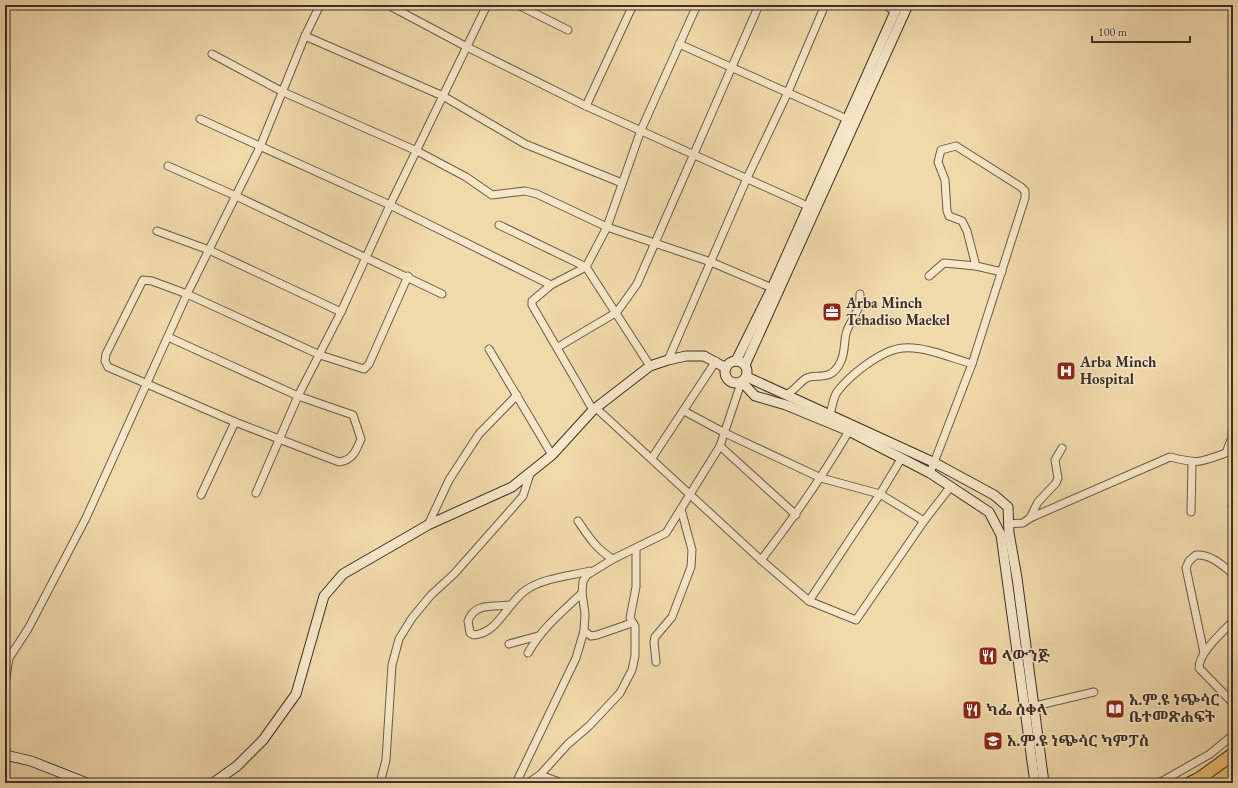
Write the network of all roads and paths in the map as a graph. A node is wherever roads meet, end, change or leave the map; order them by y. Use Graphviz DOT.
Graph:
graph roads {
  1 [pos="320,5"];
  2 [pos="388,5"];
  3 [pos="488,5"];
  4 [pos="518,5"];
  5 [pos="633,5"];
  6 [pos="697,5"];
  7 [pos="759,5"];
  8 [pos="825,5"];
  9 [pos="884,5"];
  10 [pos="908,5"];
  11 [pos="897,8"];
  12 [pos="568,30"];
  13 [pos="304,36"];
  14 [pos="679,44"];
  15 [pos="467,47"];
  16 [pos="212,54"];
  17 [pos="732,67"];
  18 [pos="283,92"];
  19 [pos="788,92"];
  20 [pos="443,96"];
  21 [pos="586,106"];
  22 [pos="200,119"];
  23 [pos="847,120"];
  24 [pos="641,130"];
  25 [pos="260,147"];
  26 [pos="417,151"];
  27 [pos="694,154"];
  28 [pos="168,166"];
  29 [pos="747,178"];
  30 [pos="622,183"];
  31 [pos="236,196"];
  32 [pos="390,205"];
  33 [pos="812,208"];
  34 [pos="499,225"];
  35 [pos="607,227"];
  36 [pos="157,231"];
  37 [pos="655,243"];
  38 [pos="209,250"];
  39 [pos="366,258"];
  40 [pos="711,262"];
  41 [pos="976,266"];
  42 [pos="586,267"];
  43 [pos="1002,272"];
  44 [pos="408,276"];
  45 [pos="929,276"];
  46 [pos="551,285"];
  47 [pos="772,288"];
  48 [pos="187,294"];
  49 [pos="442,294"];
  50 [pos="860,294"];
  51 [pos="341,312"];
  52 [pos="617,312"];
  53 [pos="168,338"];
  54 [pos="558,347"];
  55 [pos="489,349"];
  56 [pos="320,355"];
  57 [pos="668,360"];
  58 [pos="716,361"];
  59 [pos="736,361"];
  60 [pos="972,364"];
  61 [pos="745,365"];
  62 [pos="650,366"];
  63 [pos="726,368"];
  64 [pos="743,381"];
  65 [pos="146,383"];
  66 [pos="517,395"];
  67 [pos="786,395"];
  68 [pos="298,396"];
  69 [pos="595,409"];
  70 [pos="684,411"];
  71 [pos="830,415"];
  72 [pos="1233,418"];
  73 [pos="235,422"];
  74 [pos="849,432"];
  75 [pos="725,433"];
  76 [pos="280,440"];
  77 [pos="720,446"];
  78 [pos="1062,448"];
  79 [pos="552,455"];
  80 [pos="652,458"];
  81 [pos="901,459"];
  82 [pos="935,463"];
  83 [pos="1192,463"];
  84 [pos="930,473"];
  85 [pos="530,474"];
  86 [pos="821,478"];
  87 [pos="951,486"];
  88 [pos="256,493"];
  89 [pos="880,494"];
  90 [pos="201,495"];
  91 [pos="689,495"];
  92 [pos="682,509"];
  93 [pos="1191,512"];
  94 [pos="796,515"];
  95 [pos="1030,518"];
  96 [pos="578,521"];
  97 [pos="924,521"];
  98 [pos="1009,524"];
  99 [pos="428,525"];
  100 [pos="636,549"];
  101 [pos="613,559"];
  102 [pos="761,560"];
  103 [pos="599,569"];
  104 [pos="1233,574"];
  105 [pos="582,593"];
  106 [pos="809,601"];
  107 [pos="510,605"];
  108 [pos="1016,608"];
  109 [pos="1233,621"];
  110 [pos="632,623"];
  111 [pos="584,631"];
  112 [pos="538,636"];
  113 [pos="509,644"];
  114 [pos="528,653"];
  115 [pos="1204,653"];
  116 [pos="656,662"];
  117 [pos="5,684"];
  118 [pos="1094,692"];
  119 [pos="1233,703"];
  120 [pos="1035,706"];
  121 [pos="1233,735"];
  122 [pos="1233,754"];
  123 [pos="5,755"];
  124 [pos="1233,770"];
  125 [pos="540,775"];
  126 [pos="1207,779"];
  127 [pos="87,783"];
  128 [pos="213,783"];
  129 [pos="380,783"];
  130 [pos="516,783"];
  131 [pos="528,783"];
  132 [pos="562,783"];
  133 [pos="1035,783"];
  134 [pos="1044,783"];
  135 [pos="1159,783"];
  136 [pos="1190,783"];
  137 [pos="1215,783"];
  1 -- 13 [label="street"];
  2 -- 15 [label="street"];
  3 -- 15 [label="street"];
  4 -- 12 [label="street"];
  5 -- 21 [label="street"];
  6 -- 14 [label="street"];
  7 -- 17 [label="street"];
  8 -- 19 [label="street"];
  9 -- 11 [label="street"];
  10 -- 33 [label="main road"];
  11 -- 23 [label="main road"];
  13 -- 18 [label="street"];
  13 -- 20 [label="street"];
  14 -- 17 [label="street"];
  14 -- 24 [label="street"];
  15 -- 20 [label="street"];
  15 -- 21 [label="street"];
  16 -- 18 [label="street"];
  17 -- 19 [label="street"];
  17 -- 27 [label="street"];
  18 -- 25 [label="street"];
  18 -- 26 [label="street"];
  19 -- 23 [label="street"];
  19 -- 29 [label="street"];
  20 -- 26 [label="street"];
  20 -- 30 [label="street"];
  21 -- 24 [label="street"];
  22 -- 25 [label="street"];
  23 -- 33 [label="main road"];
  24 -- 27 [label="street"];
  24 -- 30 [label="street"];
  25 -- 31 [label="street"];
  25 -- 32 [label="street"];
  26 -- 32 [label="street"];
  26 -- 35 [label="street"];
  27 -- 29 [label="street"];
  27 -- 37 [label="street"];
  28 -- 31 [label="street"];
  29 -- 33 [label="street"];
  29 -- 40 [label="street"];
  30 -- 35 [label="street"];
  31 -- 38 [label="street"];
  31 -- 39 [label="street"];
  32 -- 39 [label="street"];
  32 -- 46 [label="street"];
  33 -- 47 [label="main road"];
  33 -- 61 [label="main road"];
  34 -- 42 [label="street"];
  35 -- 37 [label="street"];
  35 -- 42 [label="street"];
  36 -- 38 [label="street"];
  37 -- 40 [label="street"];
  37 -- 52 [label="street"];
  38 -- 48 [label="street"];
  38 -- 51 [label="street"];
  39 -- 44 [label="street"];
  39 -- 51 [label="street"];
  40 -- 47 [label="street"];
  40 -- 57 [label="street"];
  41 -- 43 [label="street"];
  41 -- 43 [label="street"];
  41 -- 45 [label="street"];
  42 -- 46 [label="street"];
  42 -- 52 [label="street"];
  43 -- 60 [label="street"];
  44 -- 49 [label="street"];
  44 -- 56 [label="street"];
  46 -- 54 [label="street"];
  47 -- 59 [label="main road"];
  48 -- 53 [label="street"];
  48 -- 56 [label="street"];
  48 -- 65 [label="street"];
  50 -- 67 [label="street"];
  51 -- 56 [label="street"];
  52 -- 54 [label="street"];
  52 -- 62 [label="street"];
  53 -- 65 [label="street"];
  53 -- 68 [label="street"];
  54 -- 69 [label="street"];
  55 -- 66 [label="street"];
  56 -- 68 [label="street"];
  57 -- 58 [label="main road"];
  57 -- 62 [label="main road"];
  58 -- 63 [label="main road"];
  58 -- 70 [label="street"];
  59 -- 61 [label="main road"];
  59 -- 63 [label="main road"];
  60 -- 71 [label="street"];
  60 -- 82 [label="street"];
  61 -- 64 [label="main road"];
  62 -- 69 [label="main road"];
  63 -- 64 [label="main road"];
  64 -- 67 [label="main road"];
  64 -- 74 [label="main road"];
  64 -- 75 [label="street"];
  65 -- 73 [label="street"];
  65 -- 117 [label="street"];
  66 -- 79 [label="street"];
  66 -- 99 [label="street"];
  67 -- 71 [label="main road"];
  68 -- 76 [label="street"];
  68 -- 76 [label="street"];
  69 -- 79 [label="main road"];
  69 -- 80 [label="street"];
  70 -- 75 [label="street"];
  70 -- 80 [label="street"];
  71 -- 82 [label="main road"];
  72 -- 83 [label="street"];
  73 -- 76 [label="street"];
  73 -- 90 [label="street"];
  74 -- 81 [label="main road"];
  74 -- 86 [label="street"];
  75 -- 77 [label="street"];
  75 -- 86 [label="street"];
  76 -- 88 [label="street"];
  77 -- 91 [label="street"];
  77 -- 94 [label="street"];
  78 -- 95 [label="street"];
  79 -- 85 [label="main road"];
  80 -- 91 [label="street"];
  81 -- 84 [label="main road"];
  81 -- 89 [label="street"];
  82 -- 84 [label="street"];
  82 -- 98 [label="main road"];
  83 -- 93 [label="street"];
  83 -- 95 [label="street"];
  84 -- 87 [label="main road"];
  85 -- 99 [label="main road"];
  85 -- 129 [label="street"];
  86 -- 89 [label="street"];
  86 -- 94 [label="street"];
  87 -- 97 [label="street"];
  87 -- 108 [label="main road"];
  89 -- 97 [label="street"];
  89 -- 106 [label="street"];
  91 -- 92 [label="street"];
  91 -- 102 [label="street"];
  92 -- 100 [label="street"];
  92 -- 116 [label="street"];
  94 -- 102 [label="street"];
  95 -- 98 [label="street"];
  96 -- 101 [label="street"];
  97 -- 106 [label="street"];
  98 -- 108 [label="main road"];
  99 -- 128 [label="main road"];
  100 -- 101 [label="street"];
  100 -- 110 [label="street"];
  101 -- 103 [label="street"];
  102 -- 106 [label="street"];
  103 -- 105 [label="street"];
  103 -- 107 [label="street"];
  104 -- 115 [label="street"];
  105 -- 111 [label="street"];
  105 -- 112 [label="street"];
  107 -- 107 [label="street"];
  108 -- 120 [label="main road"];
  108 -- 133 [label="main road"];
  109 -- 115 [label="street"];
  110 -- 111 [label="street"];
  110 -- 125 [label="street"];
  111 -- 130 [label="street"];
  112 -- 113 [label="street"];
  112 -- 114 [label="street"];
  115 -- 119 [label="street"];
  118 -- 120 [label="street"];
  120 -- 134 [label="main road"];
  121 -- 135 [label="street"];
  122 -- 126 [label="highway"];
  123 -- 127 [label="main road"];
  124 -- 137 [label="highway"];
  125 -- 131 [label="street"];
  125 -- 132 [label="street"];
  126 -- 136 [label="highway"];
}
